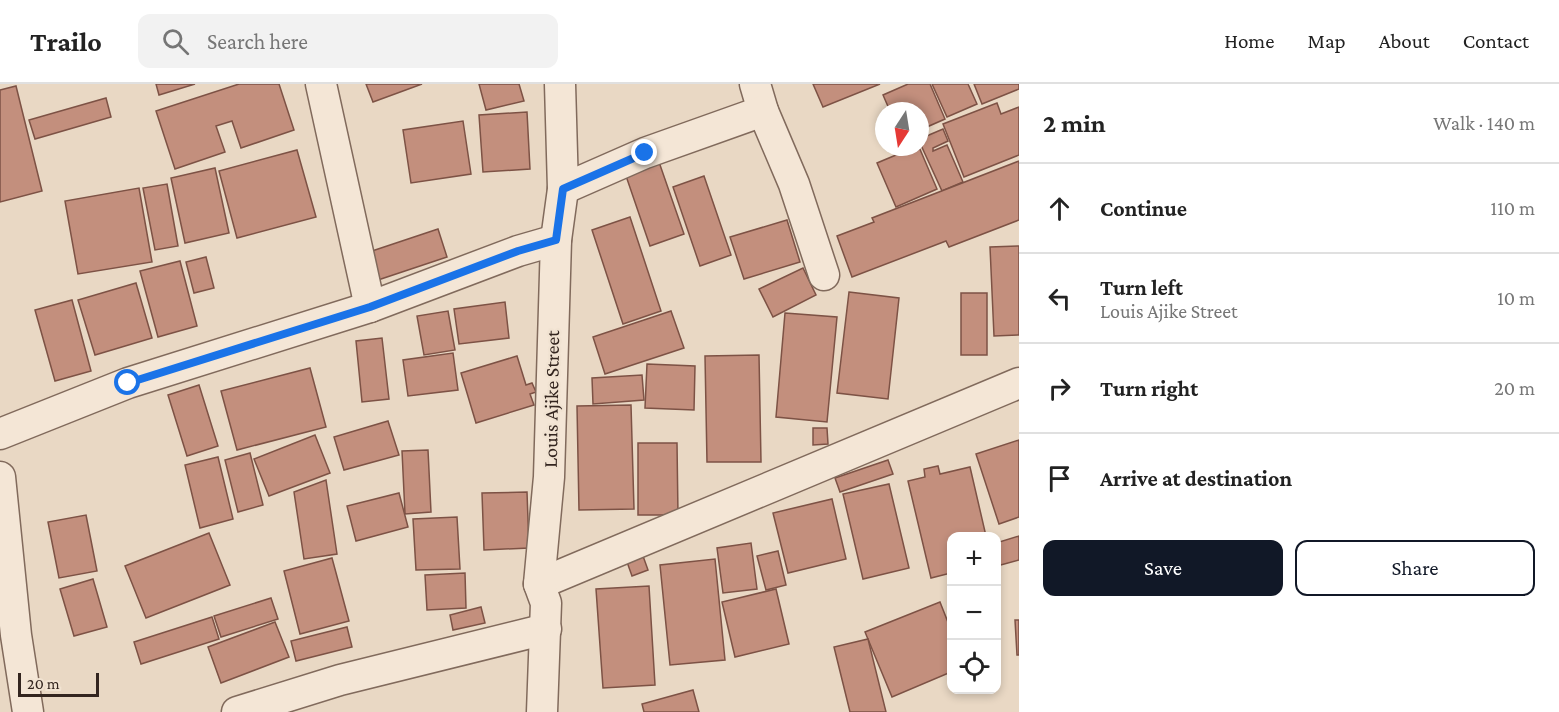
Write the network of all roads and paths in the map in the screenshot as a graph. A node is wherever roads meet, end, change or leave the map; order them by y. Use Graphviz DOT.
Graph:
graph roads {
  1 [pos="321,84"];
  2 [pos="560,84"];
  3 [pos="759,98"];
  4 [pos="563,189"];
  5 [pos="556,240"];
  6 [pos="824,275"];
  7 [pos="370,307"];
  8 [pos="1019,383"];
  9 [pos="0,434"];
  10 [pos="0,477"];
  11 [pos="539,584"];
  12 [pos="546,629"];
  13 [pos="8,639"];
  14 [pos="28,712"];
  15 [pos="237,712"];
  16 [pos="542,712"];
  1 -- 7 [label="street"];
  2 -- 4 [label="street, Louis Ajike Street"];
  3 -- 4 [label="street"];
  3 -- 6 [label="street"];
  4 -- 5 [label="street, Louis Ajike Street"];
  5 -- 7 [label="street"];
  5 -- 11 [label="street, Louis Ajike Street"];
  7 -- 9 [label="street"];
  8 -- 11 [label="street"];
  10 -- 13 [label="street"];
  11 -- 12 [label="street, Louis Ajike Street"];
  12 -- 15 [label="street"];
  12 -- 16 [label="street, Louis Ajike Street"];
  13 -- 14 [label="street"];
}
